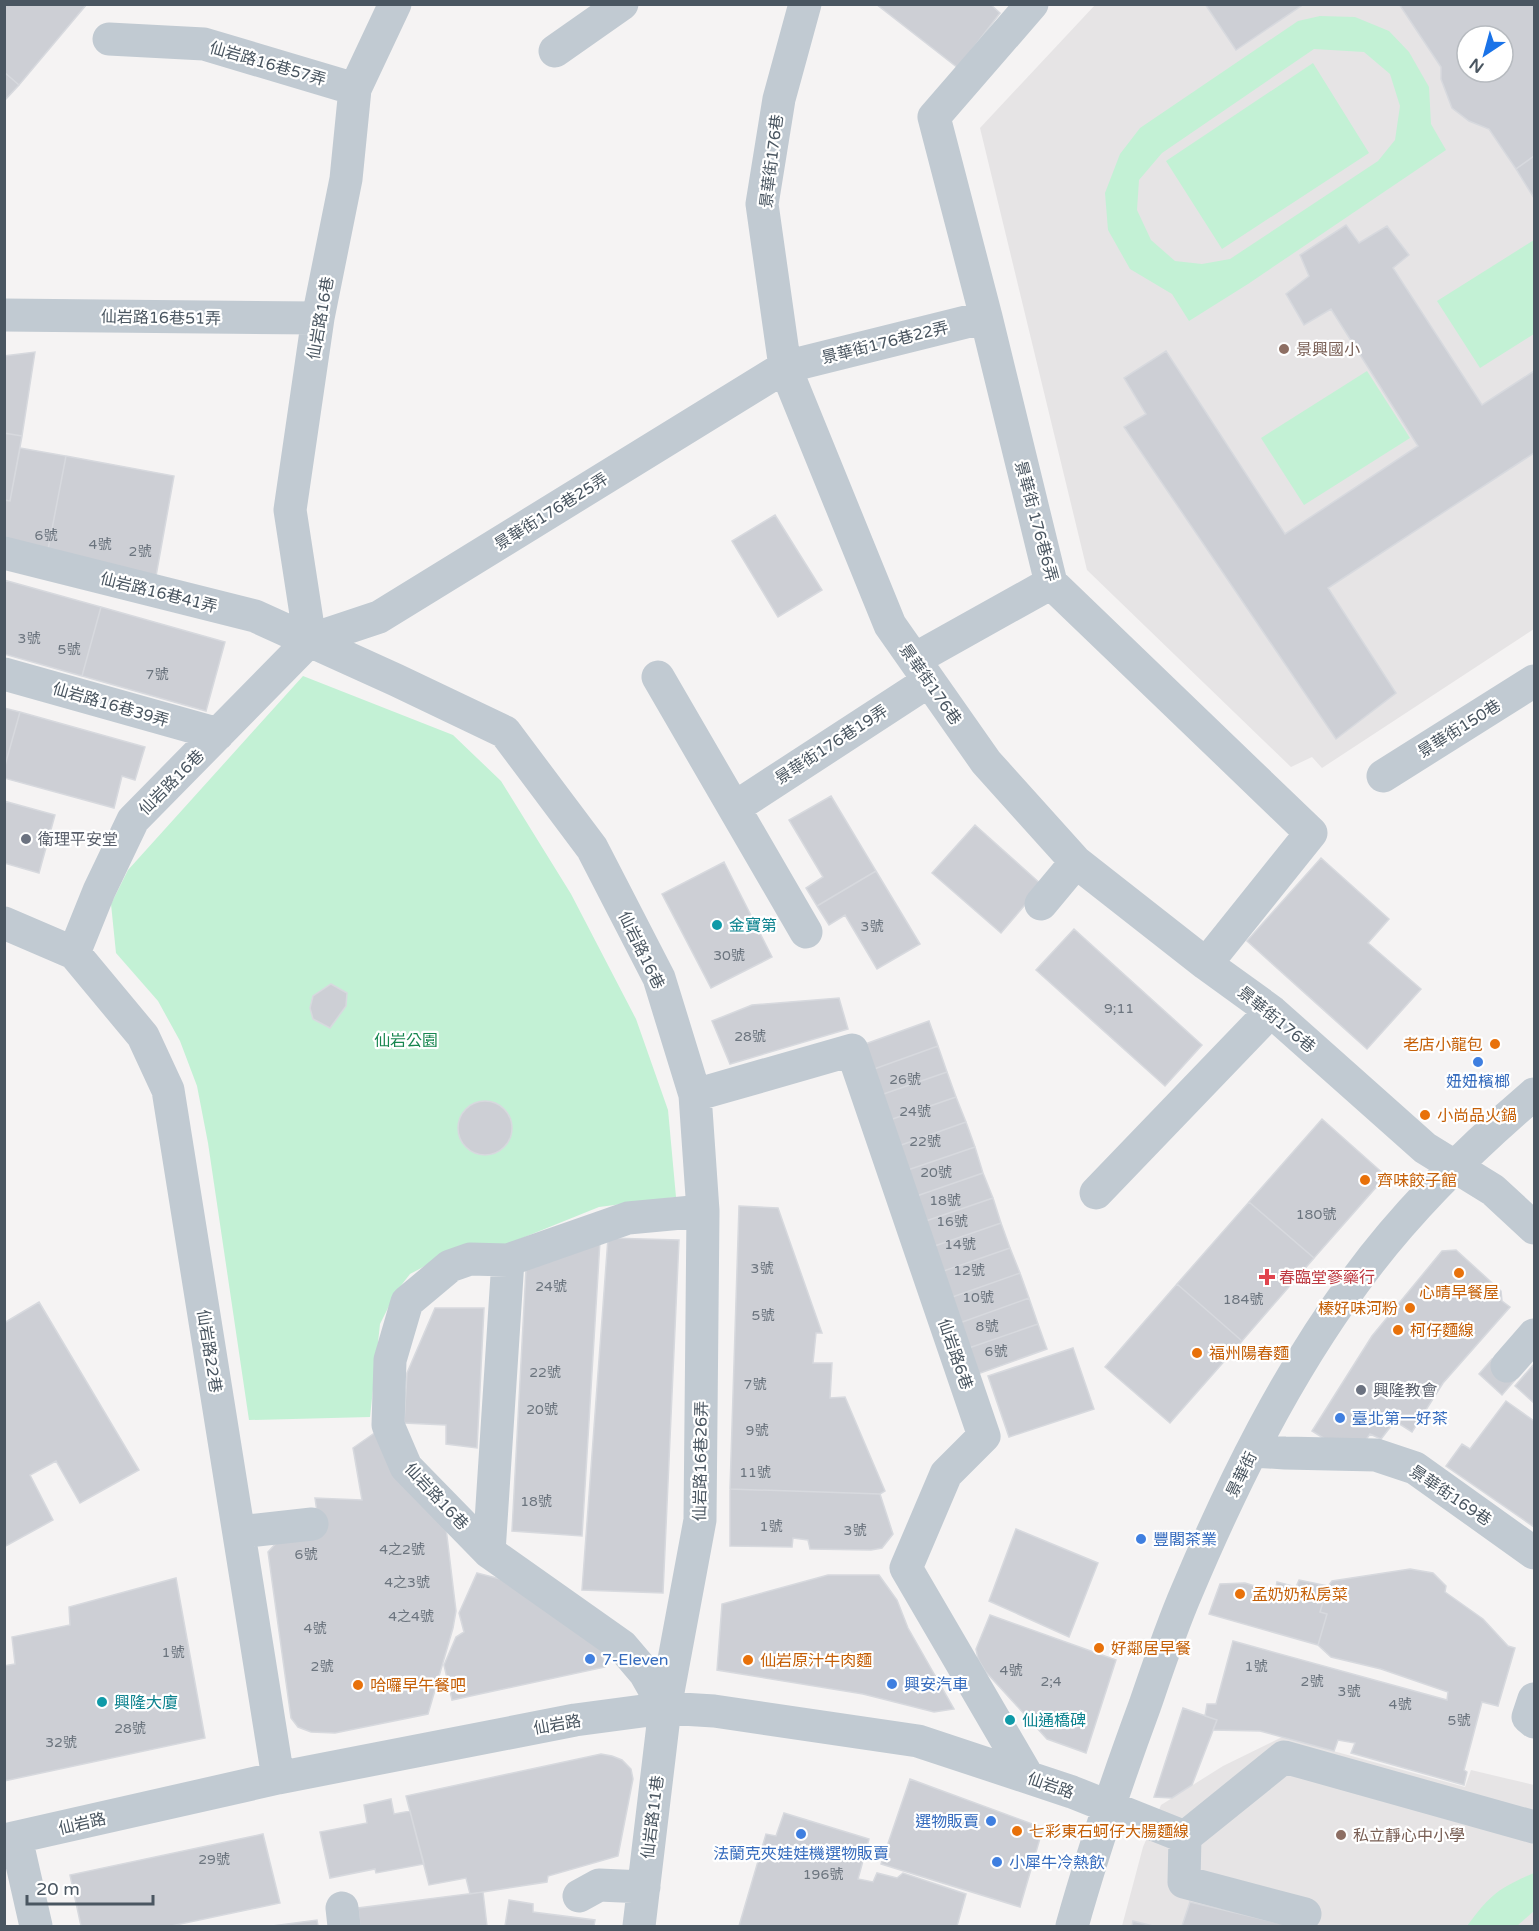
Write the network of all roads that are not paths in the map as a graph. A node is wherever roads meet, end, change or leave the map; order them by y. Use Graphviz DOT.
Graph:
graph roads {
  1 [pos="395,4"];
  2 [pos="622,4"];
  3 [pos="805,4"];
  4 [pos="1024,7"];
  5 [pos="109,39"];
  6 [pos="555,51"];
  7 [pos="355,89"];
  8 [pos="4,315"];
  9 [pos="986,317"];
  10 [pos="318,318"];
  11 [pos="785,367"];
  12 [pos="4,553"];
  13 [pos="1051,583"];
  14 [pos="310,640"];
  15 [pos="922,670"];
  16 [pos="4,674"];
  17 [pos="658,677"];
  18 [pos="1534,681"];
  19 [pos="218,734"];
  20 [pos="1383,776"];
  21 [pos="734,808"];
  22 [pos="1076,862"];
  23 [pos="1041,904"];
  24 [pos="4,922"];
  25 [pos="806,932"];
  26 [pos="74,952"];
  27 [pos="1206,964"];
  28 [pos="1271,1011"];
  29 [pos="1534,1094"];
  30 [pos="695,1095"];
  31 [pos="1457,1166"];
  32 [pos="1096,1193"];
  33 [pos="703,1210"];
  34 [pos="1534,1228"];
  35 [pos="508,1260"];
  36 [pos="1534,1335"];
  37 [pos="1507,1366"];
  38 [pos="1252,1451"];
  39 [pos="312,1524"];
  40 [pos="239,1532"];
  41 [pos="489,1552"];
  42 [pos="1534,1553"];
  43 [pos="1534,1700"];
  44 [pos="665,1708"];
  45 [pos="1534,1722"];
  46 [pos="1028,1777"];
  47 [pos="278,1778"];
  48 [pos="1108,1807"];
  49 [pos="1534,1827"];
  50 [pos="1185,1837"];
  51 [pos="10,1839"];
  52 [pos="644,1887"];
  53 [pos="579,1896"];
  54 [pos="1305,1914"];
  55 [pos="36,1926"];
  56 [pos="639,1926"];
  57 [pos="1072,1926"];
  1 -- 7 [label="street, 仙岩路16巷"];
  2 -- 6 [label="street"];
  3 -- 11 [label="street, 景華街176巷"];
  4 -- 9 [label="street, 景華街 176巷6弄"];
  5 -- 7 [label="street, 仙岩路16巷57弄"];
  7 -- 10 [label="street, 仙岩路16巷"];
  8 -- 10 [label="street, 仙岩路16巷51弄"];
  9 -- 11 [label="street, 景華街176巷22弄"];
  9 -- 13 [label="street, 景華街 176巷6弄"];
  10 -- 14 [label="street, 仙岩路16巷"];
  11 -- 14 [label="street, 景華街176巷25弄"];
  11 -- 15 [label="street, 景華街176巷"];
  12 -- 14 [label="street, 仙岩路16巷41弄"];
  13 -- 15 [label="street, 景華街176巷19弄"];
  13 -- 27 [label="street, 景華街 176巷6弄"];
  14 -- 19 [label="street, 仙岩路16巷"];
  14 -- 30 [label="street, 仙岩路16巷"];
  15 -- 21 [label="street, 景華街176巷19弄"];
  15 -- 22 [label="street, 景華街176巷"];
  16 -- 19 [label="street, 仙岩路16巷39弄"];
  17 -- 21 [label="street"];
  18 -- 20 [label="street, 景華街150巷"];
  19 -- 26 [label="street, 仙岩路16巷"];
  21 -- 25 [label="street"];
  22 -- 23 [label="street"];
  22 -- 27 [label="street, 景華街176巷"];
  24 -- 26 [label="street"];
  26 -- 40 [label="street, 仙岩路22巷"];
  27 -- 28 [label="street, 景華街176巷"];
  28 -- 31 [label="street, 景華街176巷"];
  28 -- 32 [label="street"];
  29 -- 31 [label="street, 景華街"];
  30 -- 33 [label="street, 仙岩路16巷"];
  30 -- 46 [label="street, 仙岩路6巷"];
  31 -- 34 [label="street, 景華街176巷"];
  31 -- 38 [label="street, 景華街"];
  33 -- 35 [label="street, 仙岩路16巷"];
  33 -- 44 [label="street, 仙岩路16巷26弄"];
  35 -- 41 [label="street, 仙岩路16巷"];
  35 -- 41 [label="street, 仙岩路16巷"];
  36 -- 37 [label="street"];
  38 -- 42 [label="street, 景華街169巷"];
  38 -- 48 [label="street, 景華街"];
  39 -- 40 [label="street"];
  40 -- 47 [label="street, 仙岩路22巷"];
  41 -- 44 [label="street, 仙岩路16巷"];
  43 -- 45 [label="street"];
  44 -- 46 [label="street, 仙岩路"];
  44 -- 47 [label="street, 仙岩路"];
  44 -- 52 [label="street, 仙岩路11巷"];
  46 -- 48 [label="street, 仙岩路"];
  47 -- 51 [label="street, 仙岩路"];
  48 -- 50 [label="street, 仙岩路"];
  48 -- 57 [label="street, 景華街"];
  49 -- 50 [label="street"];
  50 -- 54 [label="street"];
  51 -- 55 [label="street"];
  52 -- 53 [label="street"];
  52 -- 56 [label="street, 仙岩路11巷"];
}
